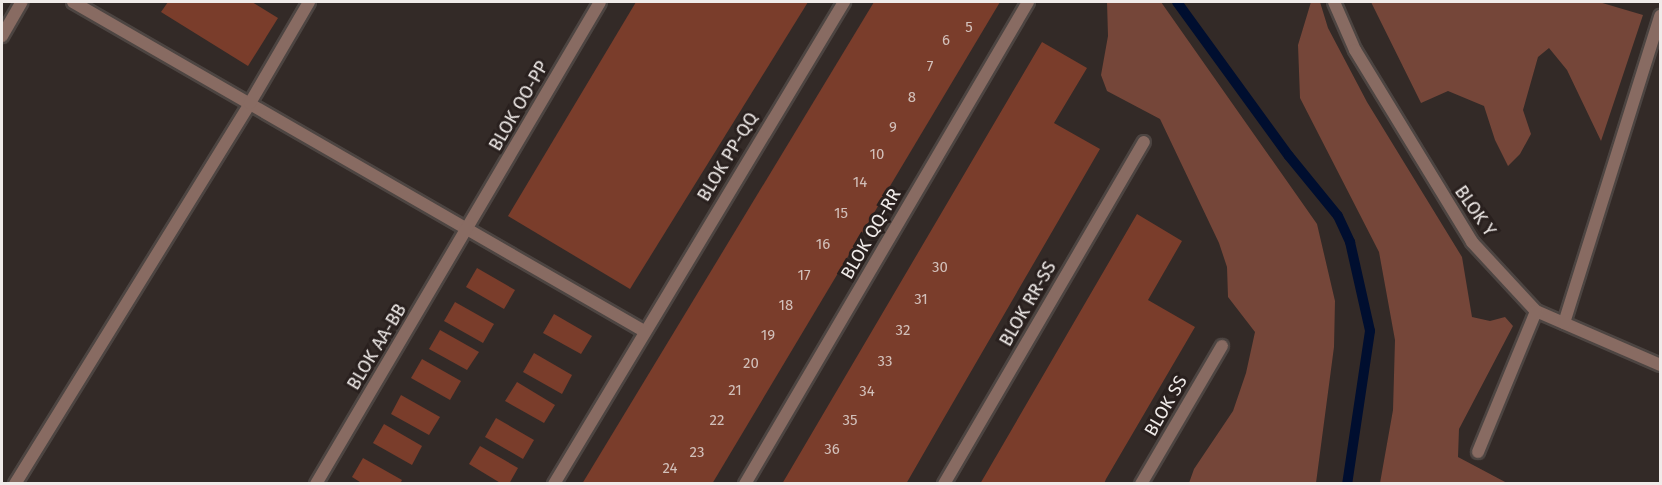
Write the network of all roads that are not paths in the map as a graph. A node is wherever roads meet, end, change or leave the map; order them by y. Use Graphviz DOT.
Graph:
graph roads {
  1 [pos="22,2"];
  2 [pos="73,2"];
  3 [pos="309,2"];
  4 [pos="600,2"];
  5 [pos="844,2"];
  6 [pos="1028,2"];
  7 [pos="1334,2"];
  8 [pos="1660,16"];
  9 [pos="2,36"];
  10 [pos="250,103"];
  11 [pos="1144,142"];
  12 [pos="468,229"];
  13 [pos="1536,311"];
  14 [pos="1563,323"];
  15 [pos="644,331"];
  16 [pos="1222,346"];
  17 [pos="1660,365"];
  18 [pos="1478,452"];
  19 [pos="15,483"];
  20 [pos="316,483"];
  21 [pos="554,483"];
  22 [pos="745,483"];
  23 [pos="944,483"];
  24 [pos="1141,483"];
  1 -- 9 [label="street"];
  2 -- 10 [label="street"];
  3 -- 10 [label="street"];
  4 -- 12 [label="street, BLOK OO-PP"];
  5 -- 15 [label="street, BLOK PP-QQ"];
  6 -- 22 [label="street, BLOK QQ-RR"];
  7 -- 13 [label="street, BLOK Y"];
  8 -- 14 [label="street"];
  10 -- 12 [label="street"];
  10 -- 19 [label="street"];
  11 -- 23 [label="street, BLOK RR-SS"];
  12 -- 15 [label="street"];
  12 -- 20 [label="street, BLOK AA-BB"];
  13 -- 14 [label="street, BLOK Y"];
  13 -- 18 [label="street"];
  14 -- 17 [label="street, BLOK Y"];
  15 -- 21 [label="street, BLOK PP-QQ"];
  16 -- 24 [label="street, BLOK SS"];
}
